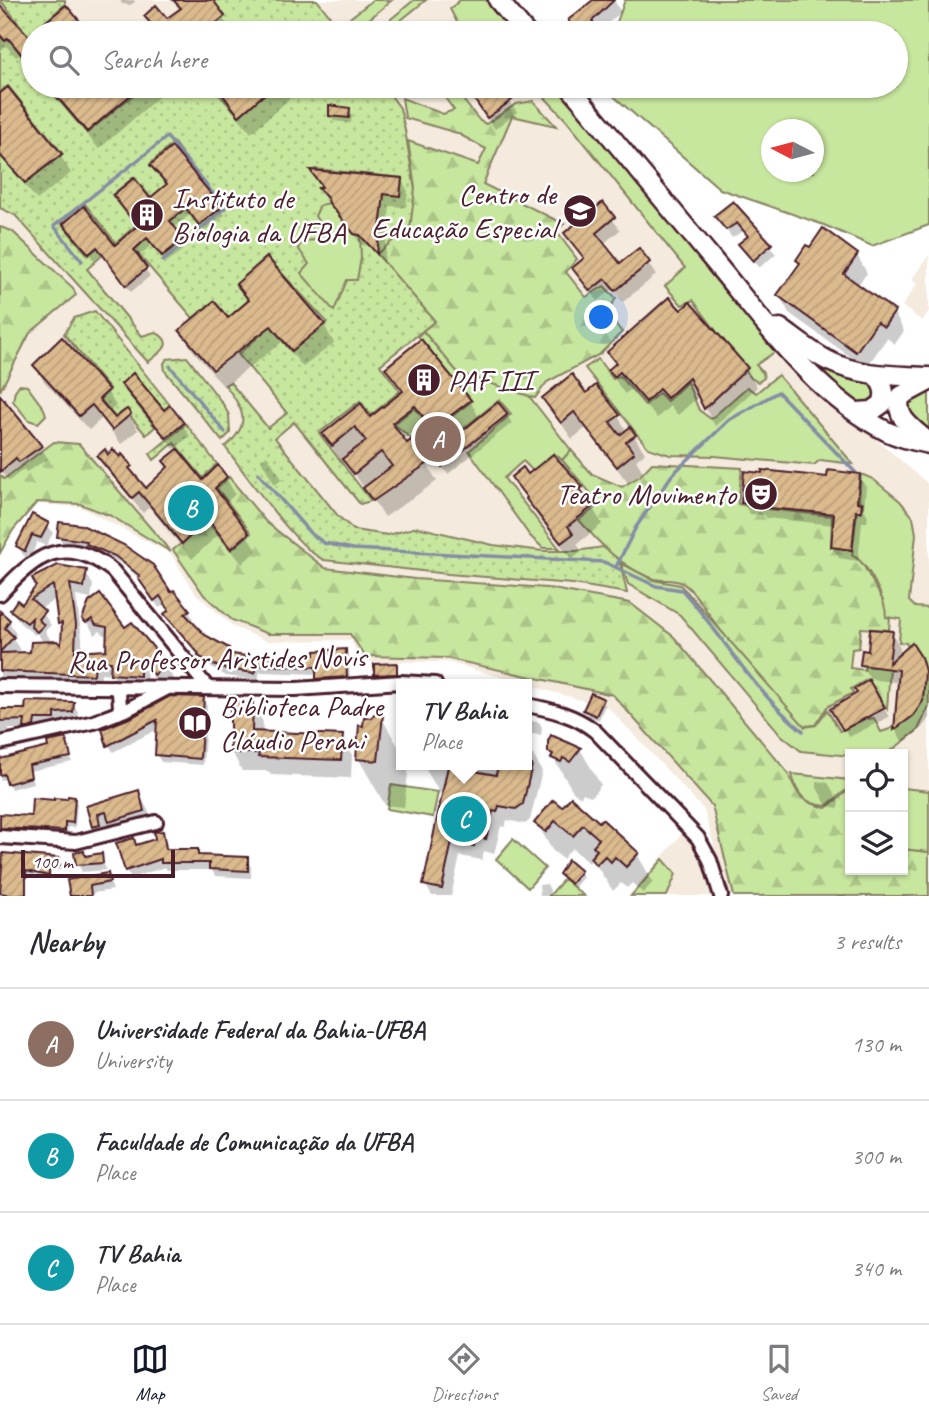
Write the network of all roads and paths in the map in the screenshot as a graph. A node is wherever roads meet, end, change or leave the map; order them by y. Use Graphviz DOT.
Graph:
graph roads {
  1 [pos="498,0"];
  2 [pos="516,21"];
  3 [pos="579,98"];
  4 [pos="756,311"];
  5 [pos="830,362"];
  6 [pos="874,374"];
  7 [pos="929,379"];
  8 [pos="818,380"];
  9 [pos="857,412"];
  10 [pos="929,444"];
  11 [pos="0,594"];
  12 [pos="396,682"];
  13 [pos="0,686"];
  14 [pos="113,687"];
  15 [pos="166,688"];
  16 [pos="208,688"];
  17 [pos="532,706"];
  18 [pos="118,713"];
  19 [pos="0,743"];
  20 [pos="156,822"];
  21 [pos="0,837"];
  22 [pos="722,896"];
  1 -- 2 [label="main road"];
  3 -- 4 [label="main road"];
  4 -- 5 [label="main road"];
  4 -- 8 [label="main road"];
  5 -- 6 [label="main road"];
  5 -- 8 [label="main road"];
  6 -- 7 [label="main road"];
  6 -- 9 [label="main road"];
  7 -- 10 [label="main road"];
  8 -- 9 [label="main road"];
  9 -- 10 [label="main road"];
  11 -- 16 [label="street"];
  12 -- 16 [label="street, Rua Professor Aristides Novis"];
  13 -- 14 [label="street, Rua Professor Aristides Novis"];
  14 -- 15 [label="street, Rua Professor Aristides Novis"];
  14 -- 18 [label="street"];
  15 -- 16 [label="street, Rua Professor Aristides Novis"];
  15 -- 18 [label="street"];
  17 -- 22 [label="street"];
  18 -- 19 [label="street"];
  20 -- 21 [label="street"];
}
